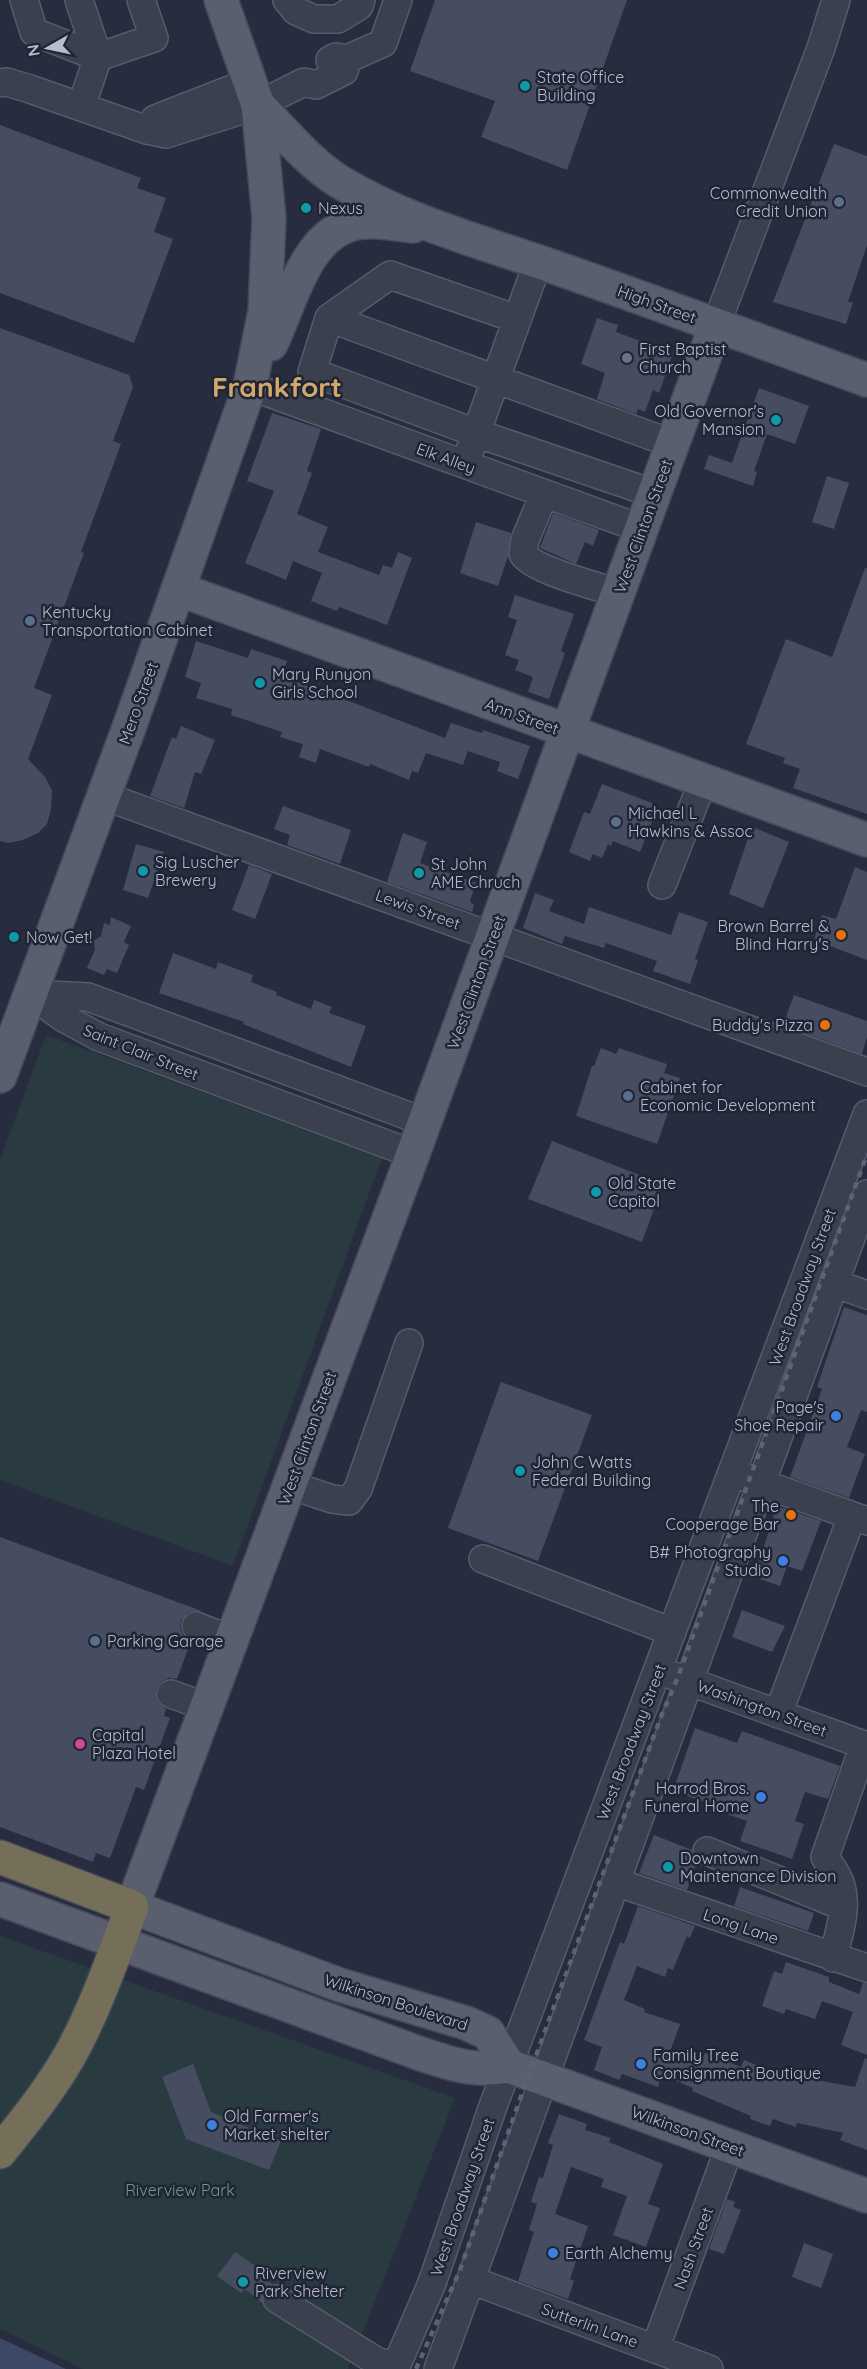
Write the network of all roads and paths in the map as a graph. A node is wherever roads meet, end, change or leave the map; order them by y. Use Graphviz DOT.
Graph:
graph roads {
  1 [pos="24,0"];
  2 [pos="79,0"];
  3 [pos="141,0"];
  4 [pos="222,0"];
  5 [pos="287,0"];
  6 [pos="361,0"];
  7 [pos="398,0"];
  8 [pos="836,0"];
  9 [pos="98,57"];
  10 [pos="0,83"];
  11 [pos="254,93"];
  12 [pos="81,107"];
  13 [pos="446,231"];
  14 [pos="538,262"];
  15 [pos="329,318"];
  16 [pos="517,319"];
  17 [pos="716,325"];
  18 [pos="866,377"];
  19 [pos="495,380"];
  20 [pos="250,386"];
  21 [pos="476,433"];
  22 [pos="673,444"];
  23 [pos="465,465"];
  24 [pos="544,494"];
  25 [pos="655,494"];
  26 [pos="642,530"];
  27 [pos="178,589"];
  28 [pos="618,593"];
  29 [pos="567,732"];
  30 [pos="703,781"];
  31 [pos="104,796"];
  32 [pos="867,840"];
  33 [pos="662,885"];
  34 [pos="493,936"];
  35 [pos="31,994"];
  36 [pos="867,1072"];
  37 [pos="0,1076"];
  38 [pos="867,1114"];
  39 [pos="425,1122"];
  40 [pos="413,1154"];
  41 [pos="867,1194"];
  42 [pos="834,1283"];
  43 [pos="867,1295"];
  44 [pos="410,1343"];
  45 [pos="732,1473"];
  46 [pos="762,1482"];
  47 [pos="290,1485"];
  48 [pos="859,1518"];
  49 [pos="483,1559"];
  50 [pos="196,1626"];
  51 [pos="672,1632"];
  52 [pos="232,1640"];
  53 [pos="657,1670"];
  54 [pos="689,1682"];
  55 [pos="171,1694"];
  56 [pos="207,1707"];
  57 [pos="778,1714"];
  58 [pos="866,1746"];
  59 [pos="707,1851"];
  60 [pos="0,1857"];
  61 [pos="616,1881"];
  62 [pos="0,1899"];
  63 [pos="842,1906"];
  64 [pos="132,1907"];
  65 [pos="118,1942"];
  66 [pos="833,1958"];
  67 [pos="867,1968"];
  68 [pos="509,2066"];
  69 [pos="544,2079"];
  70 [pos="730,2146"];
  71 [pos="0,2152"];
  72 [pos="867,2196"];
  73 [pos="471,2280"];
  74 [pos="277,2299"];
  75 [pos="656,2349"];
  76 [pos="396,2367"];
  77 [pos="438,2369"];
  78 [pos="709,2369"];
  1 -- 9 [label="street"];
  2 -- 9 [label="street"];
  3 -- 9 [label="street"];
  4 -- 11 [label="main road"];
  5 -- 6 [label="street"];
  7 -- 11 [label="street"];
  8 -- 17 [label="street, West Clinton Street"];
  9 -- 12 [label="street"];
  10 -- 12 [label="street"];
  11 -- 12 [label="street"];
  11 -- 13 [label="main road, High Street"];
  11 -- 20 [label="main road, Mero Street"];
  13 -- 14 [label="main road, High Street"];
  13 -- 20 [label="main road, High Street"];
  14 -- 16 [label="street"];
  14 -- 17 [label="main road, High Street"];
  15 -- 16 [label="street"];
  15 -- 19 [label="street"];
  15 -- 21 [label="street"];
  16 -- 19 [label="street"];
  17 -- 18 [label="main road, High Street"];
  17 -- 22 [label="main road, West Clinton Street"];
  19 -- 21 [label="street"];
  19 -- 22 [label="street"];
  20 -- 23 [label="street, Elk Alley"];
  20 -- 27 [label="main road, Mero Street"];
  21 -- 23 [label="street"];
  21 -- 25 [label="street"];
  22 -- 25 [label="main road, West Clinton Street"];
  23 -- 24 [label="street, Elk Alley"];
  24 -- 26 [label="street, Elk Alley"];
  24 -- 28 [label="street"];
  25 -- 26 [label="main road, West Clinton Street"];
  26 -- 28 [label="main road, West Clinton Street"];
  27 -- 29 [label="main road, Ann Street"];
  27 -- 31 [label="main road, Mero Street"];
  28 -- 29 [label="main road, West Clinton Street"];
  29 -- 30 [label="main road, Ann Street"];
  29 -- 34 [label="main road, West Clinton Street"];
  30 -- 32 [label="main road, Ann Street"];
  30 -- 33 [label="street"];
  31 -- 34 [label="street, Lewis Street"];
  31 -- 35 [label="main road, Mero Street"];
  34 -- 36 [label="street, Lewis Street"];
  34 -- 39 [label="main road, West Clinton Street"];
  35 -- 37 [label="main road, Mero Street"];
  35 -- 39 [label="street, Saint Clair Street"];
  35 -- 40 [label="street, Saint Clair Street"];
  38 -- 45 [label="street, West Broadway Street"];
  39 -- 40 [label="main road, West Clinton Street"];
  40 -- 47 [label="main road, West Clinton Street"];
  41 -- 42 [label="street, West Broadway Street"];
  42 -- 43 [label="street"];
  42 -- 46 [label="street, West Broadway Street"];
  44 -- 47 [label="street"];
  45 -- 46 [label="street"];
  45 -- 51 [label="street, West Broadway Street"];
  46 -- 48 [label="street"];
  46 -- 54 [label="street, West Broadway Street"];
  47 -- 52 [label="main road, West Clinton Street"];
  48 -- 57 [label="street"];
  49 -- 51 [label="street"];
  50 -- 52 [label="street"];
  51 -- 53 [label="street, West Broadway Street"];
  52 -- 56 [label="main road, West Clinton Street"];
  53 -- 54 [label="street, Washington Street"];
  53 -- 68 [label="street, West Broadway Street"];
  54 -- 57 [label="street, Washington Street"];
  54 -- 61 [label="street, West Broadway Street"];
  55 -- 56 [label="street"];
  56 -- 64 [label="main road, West Clinton Street"];
  57 -- 58 [label="street, Washington Street"];
  58 -- 63 [label="street"];
  59 -- 63 [label="street"];
  60 -- 64 [label="highway, Wilkinson Boulevard"];
  61 -- 66 [label="street, Long Lane"];
  61 -- 69 [label="street, West Broadway Street"];
  62 -- 65 [label="main road"];
  63 -- 66 [label="street"];
  64 -- 65 [label="highway"];
  64 -- 68 [label="main road, Wilkinson Boulevard"];
  65 -- 68 [label="main road"];
  65 -- 71 [label="highway"];
  66 -- 67 [label="street, Long Lane"];
  68 -- 69 [label="main road, Wilkinson Street"];
  68 -- 76 [label="street, West Broadway Street"];
  69 -- 70 [label="main road, Wilkinson Street"];
  69 -- 73 [label="street, West Broadway Street"];
  70 -- 72 [label="main road, Wilkinson Street"];
  70 -- 75 [label="street, Nash Street"];
  73 -- 75 [label="street, Sutterlin Lane"];
  73 -- 77 [label="street, West Broadway Street"];
  74 -- 76 [label="street"];
  75 -- 78 [label="street, Sutterlin Lane"];
}
